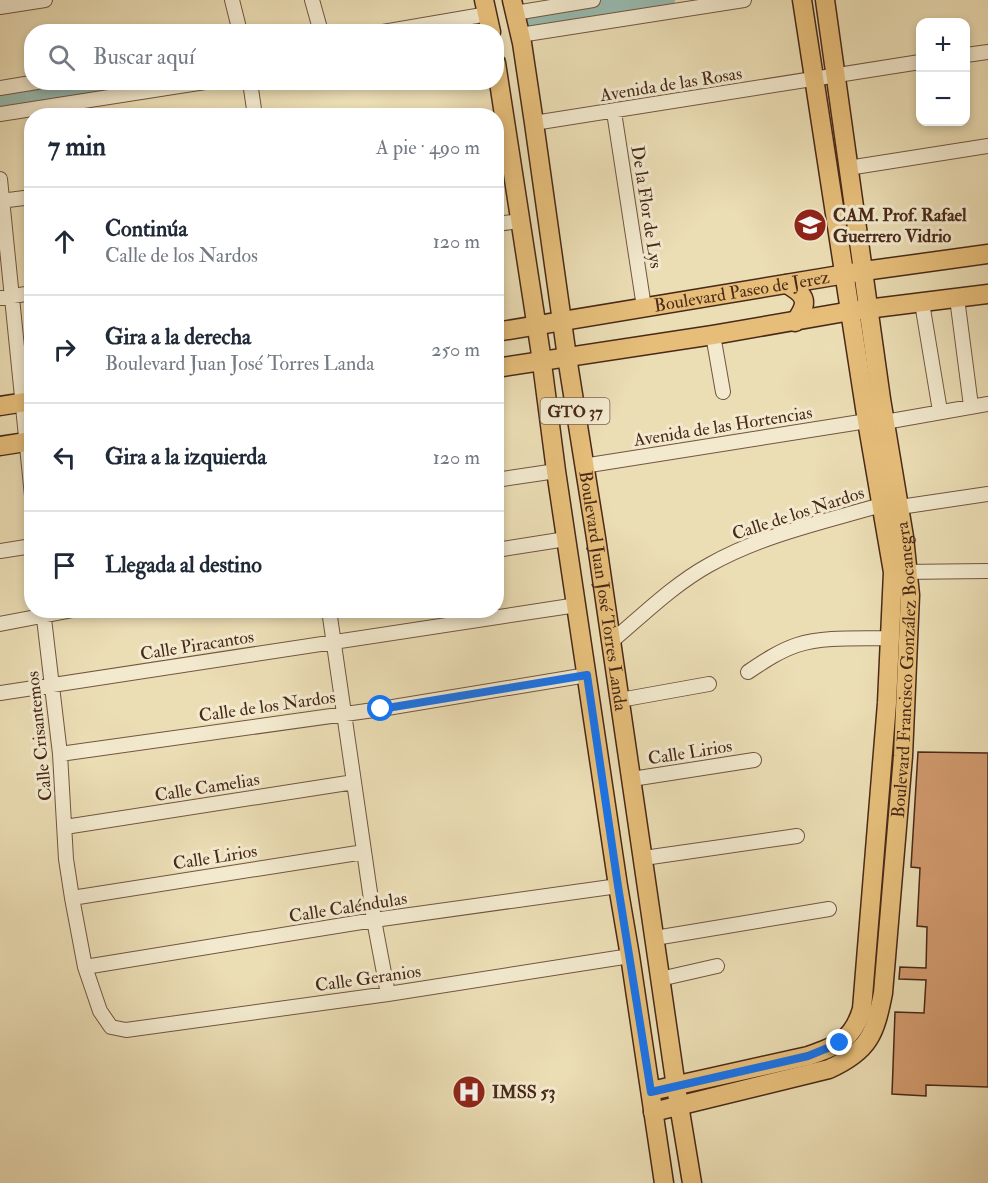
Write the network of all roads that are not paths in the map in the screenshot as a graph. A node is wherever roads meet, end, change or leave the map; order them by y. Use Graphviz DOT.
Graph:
graph roads {
  1 [pos="45,0"];
  2 [pos="232,0"];
  3 [pos="312,0"];
  4 [pos="593,0"];
  5 [pos="744,0"];
  6 [pos="802,0"];
  7 [pos="825,0"];
  8 [pos="513,6"];
  9 [pos="0,7"];
  10 [pos="488,15"];
  11 [pos="238,24"];
  12 [pos="319,24"];
  13 [pos="432,24"];
  14 [pos="520,35"];
  15 [pos="988,52"];
  16 [pos="970,54"];
  17 [pos="916,63"];
  18 [pos="835,76"];
  19 [pos="813,80"];
  20 [pos="24,84"];
  21 [pos="0,88"];
  22 [pos="154,90"];
  23 [pos="251,90"];
  24 [pos="498,90"];
  25 [pos="39,108"];
  26 [pos="254,108"];
  27 [pos="500,108"];
  28 [pos="24,110"];
  29 [pos="614,112"];
  30 [pos="0,114"];
  31 [pos="534,123"];
  32 [pos="504,141"];
  33 [pos="988,146"];
  34 [pos="848,168"];
  35 [pos="0,179"];
  36 [pos="24,198"];
  37 [pos="1,201"];
  38 [pos="521,220"];
  39 [pos="504,223"];
  40 [pos="988,254"];
  41 [pos="864,271"];
  42 [pos="845,274"];
  43 [pos="787,284"];
  44 [pos="24,294"];
  45 [pos="988,294"];
  46 [pos="6,297"];
  47 [pos="957,298"];
  48 [pos="922,303"];
  49 [pos="644,308"];
  50 [pos="861,310"];
  51 [pos="562,322"];
  52 [pos="795,322"];
  53 [pos="536,326"];
  54 [pos="504,331"];
  55 [pos="712,335"];
  56 [pos="567,357"];
  57 [pos="541,360"];
  58 [pos="504,367"];
  59 [pos="24,386"];
  60 [pos="723,392"];
  61 [pos="24,402"];
  62 [pos="988,404"];
  63 [pos="0,406"];
  64 [pos="971,406"];
  65 [pos="940,411"];
  66 [pos="876,422"];
  67 [pos="24,442"];
  68 [pos="0,446"];
  69 [pos="584,465"];
  70 [pos="556,471"];
  71 [pos="504,479"];
  72 [pos="988,494"];
  73 [pos="881,505"];
  74 [pos="900,507"];
  75 [pos="566,539"];
  76 [pos="24,547"];
  77 [pos="504,549"];
  78 [pos="0,551"];
  79 [pos="988,571"];
  80 [pos="901,572"];
  81 [pos="577,605"];
  82 [pos="504,616"];
  83 [pos="24,618"];
  84 [pos="45,618"];
  85 [pos="329,618"];
  86 [pos="494,618"];
  87 [pos="0,624"];
  88 [pos="891,638"];
  89 [pos="612,641"];
  90 [pos="334,643"];
  91 [pos="747,672"];
  92 [pos="587,675"];
  93 [pos="709,684"];
  94 [pos="53,685"];
  95 [pos="0,693"];
  96 [pos="620,700"];
  97 [pos="887,703"];
  98 [pos="345,713"];
  99 [pos="905,726"];
  100 [pos="60,754"];
  101 [pos="754,760"];
  102 [pos="632,779"];
  103 [pos="354,782"];
  104 [pos="65,827"];
  105 [pos="797,836"];
  106 [pos="364,852"];
  107 [pos="644,858"];
  108 [pos="618,886"];
  109 [pos="72,898"];
  110 [pos="829,909"];
  111 [pos="374,920"];
  112 [pos="655,938"];
  113 [pos="630,956"];
  114 [pos="717,966"];
  115 [pos="85,967"];
  116 [pos="660,979"];
  117 [pos="388,994"];
  118 [pos="111,1027"];
  119 [pos="676,1087"];
  120 [pos="651,1092"];
  121 [pos="679,1107"];
  122 [pos="653,1112"];
  123 [pos="664,1183"];
  124 [pos="692,1183"];
  1 -- 9 [label="street"];
  2 -- 11 [label="street"];
  3 -- 12 [label="street"];
  4 -- 8 [label="street"];
  5 -- 14 [label="street"];
  6 -- 19 [label="main road, Boulevard Francisco González Bocanegra"];
  7 -- 18 [label="main road, Boulevard Francisco González Bocanegra"];
  8 -- 14 [label="main road, Boulevard Juan José Torres Landa / GTO 37"];
  10 -- 13 [label="street"];
  14 -- 31 [label="main road, Boulevard Juan José Torres Landa / GTO 37"];
  15 -- 16 [label="street"];
  17 -- 18 [label="street, Avenida de las Rosas"];
  18 -- 19 [label="street, Avenida de las Rosas"];
  18 -- 34 [label="main road, Boulevard Francisco González Bocanegra"];
  19 -- 29 [label="street, Avenida de las Rosas"];
  19 -- 42 [label="main road, Boulevard Francisco González Bocanegra"];
  20 -- 21 [label="street"];
  22 -- 25 [label="street"];
  23 -- 26 [label="street"];
  24 -- 27 [label="main road, Boulevard Juan José Torres Landa / GTO 37"];
  28 -- 30 [label="street"];
  29 -- 31 [label="street, Avenida de las Rosas"];
  29 -- 49 [label="street, De la Flor de Lys"];
  31 -- 51 [label="main road, Boulevard Juan José Torres Landa / GTO 37"];
  32 -- 38 [label="main road, Boulevard Juan José Torres Landa / GTO 37"];
  33 -- 34 [label="street"];
  34 -- 41 [label="main road, Boulevard Francisco González Bocanegra"];
  35 -- 37 [label="street"];
  36 -- 37 [label="street"];
  37 -- 46 [label="street"];
  38 -- 39 [label="street"];
  38 -- 53 [label="main road, Boulevard Juan José Torres Landa / GTO 37"];
  40 -- 41 [label="main road, Boulevard Paseo de Jerez"];
  41 -- 42 [label="main road, Boulevard Paseo de Jerez"];
  41 -- 50 [label="main road, Boulevard Francisco González Bocanegra"];
  42 -- 43 [label="main road, Boulevard Paseo de Jerez"];
  42 -- 50 [label="main road, Boulevard Francisco González Bocanegra"];
  43 -- 49 [label="main road, Boulevard Paseo de Jerez"];
  43 -- 52 [label="main road"];
  44 -- 46 [label="street"];
  45 -- 47 [label="main road, Boulevard Paseo de Jerez"];
  46 -- 59 [label="street"];
  47 -- 48 [label="main road, Boulevard Paseo de Jerez"];
  47 -- 64 [label="street"];
  48 -- 50 [label="main road, Boulevard Paseo de Jerez"];
  48 -- 65 [label="street"];
  49 -- 51 [label="main road, Boulevard Paseo de Jerez"];
  50 -- 52 [label="main road, Boulevard Paseo de Jerez"];
  50 -- 66 [label="main road, Boulevard Francisco González Bocanegra"];
  51 -- 53 [label="main road, Boulevard Paseo de Jerez"];
  51 -- 56 [label="main road, Boulevard Juan José Torres Landa / GTO 37"];
  52 -- 55 [label="main road, Boulevard Paseo de Jerez"];
  53 -- 54 [label="main road, Boulevard Paseo de Jerez"];
  53 -- 57 [label="main road, Boulevard Juan José Torres Landa / GTO 37"];
  55 -- 56 [label="main road, Boulevard Paseo de Jerez"];
  55 -- 60 [label="street"];
  56 -- 57 [label="main road, Boulevard Paseo de Jerez"];
  56 -- 69 [label="main road, Boulevard Juan José Torres Landa / GTO 37"];
  57 -- 58 [label="main road, Boulevard Paseo de Jerez"];
  57 -- 70 [label="main road, Boulevard Juan José Torres Landa / GTO 37"];
  61 -- 63 [label="main road"];
  62 -- 64 [label="street, Avenida de las Hortencias"];
  64 -- 65 [label="street, Avenida de las Hortencias"];
  65 -- 66 [label="street, Avenida de las Hortencias"];
  66 -- 69 [label="street, Avenida de las Hortencias"];
  66 -- 73 [label="main road, Boulevard Francisco González Bocanegra"];
  66 -- 74 [label="main road, Boulevard Francisco González Bocanegra"];
  67 -- 68 [label="main road"];
  69 -- 89 [label="main road, Boulevard Juan José Torres Landa / GTO 37"];
  70 -- 71 [label="street"];
  70 -- 75 [label="main road, Boulevard Juan José Torres Landa / GTO 37"];
  72 -- 74 [label="street"];
  73 -- 80 [label="main road, Boulevard Francisco González Bocanegra"];
  73 -- 89 [label="street, Calle de los Nardos"];
  74 -- 80 [label="main road, Boulevard Francisco González Bocanegra"];
  75 -- 77 [label="street"];
  75 -- 81 [label="main road, Boulevard Juan José Torres Landa / GTO 37"];
  76 -- 78 [label="street"];
  79 -- 80 [label="street"];
  80 -- 88 [label="main road, Boulevard Francisco González Bocanegra"];
  80 -- 99 [label="main road, Boulevard Francisco González Bocanegra"];
  81 -- 82 [label="street, Calle Piracantos"];
  81 -- 92 [label="main road, Boulevard Juan José Torres Landa / GTO 37"];
  83 -- 87 [label="street"];
  84 -- 94 [label="street, Calle Crisantemos"];
  85 -- 90 [label="street"];
  86 -- 90 [label="street, Calle Piracantos"];
  88 -- 91 [label="street"];
  88 -- 97 [label="main road, Boulevard Francisco González Bocanegra"];
  89 -- 96 [label="main road, Boulevard Juan José Torres Landa / GTO 37"];
  90 -- 94 [label="street, Calle Piracantos"];
  90 -- 98 [label="street"];
  92 -- 98 [label="street, Calle de los Nardos"];
  92 -- 108 [label="main road, Boulevard Juan José Torres Landa / GTO 37"];
  93 -- 96 [label="street"];
  94 -- 95 [label="street, Calle Piracantos"];
  94 -- 100 [label="street, Calle Crisantemos"];
  96 -- 102 [label="main road, Boulevard Juan José Torres Landa / GTO 37"];
  97 -- 99 [label="main road"];
  97 -- 119 [label="main road, Boulevard Francisco González Bocanegra"];
  98 -- 100 [label="street, Calle de los Nardos"];
  98 -- 103 [label="street"];
  99 -- 121 [label="main road, Boulevard Francisco González Bocanegra"];
  100 -- 104 [label="street, Calle Crisantemos"];
  101 -- 102 [label="street, Calle Lirios"];
  102 -- 107 [label="main road, Boulevard Juan José Torres Landa / GTO 37"];
  103 -- 104 [label="street, Calle Camelias"];
  103 -- 106 [label="street"];
  104 -- 109 [label="street, Calle Crisantemos"];
  105 -- 107 [label="street"];
  106 -- 109 [label="street, Calle Lirios"];
  106 -- 111 [label="street"];
  107 -- 112 [label="main road, Boulevard Juan José Torres Landa / GTO 37"];
  108 -- 111 [label="street, Calle Caléndulas"];
  108 -- 113 [label="main road, Boulevard Juan José Torres Landa / GTO 37"];
  109 -- 115 [label="street, Calle Crisantemos"];
  110 -- 112 [label="street"];
  111 -- 115 [label="street, Calle Caléndulas"];
  111 -- 117 [label="street"];
  112 -- 116 [label="main road, Boulevard Juan José Torres Landa / GTO 37"];
  113 -- 117 [label="street, Calle Geranios"];
  113 -- 120 [label="main road, Boulevard Juan José Torres Landa / GTO 37"];
  114 -- 116 [label="street"];
  115 -- 118 [label="street, Calle Crisantemos"];
  116 -- 119 [label="main road, Boulevard Juan José Torres Landa / GTO 37"];
  117 -- 118 [label="street, Calle Geranios"];
  119 -- 120 [label="main road, Boulevard Francisco González Bocanegra"];
  119 -- 121 [label="main road, Boulevard Juan José Torres Landa / GTO 37"];
  120 -- 122 [label="main road, Boulevard Juan José Torres Landa / GTO 37"];
  121 -- 122 [label="main road, Boulevard Francisco González Bocanegra"];
  121 -- 124 [label="main road, Boulevard Juan José Torres Landa / GTO 37"];
  122 -- 123 [label="main road, Boulevard Juan José Torres Landa / GTO 37"];
}
